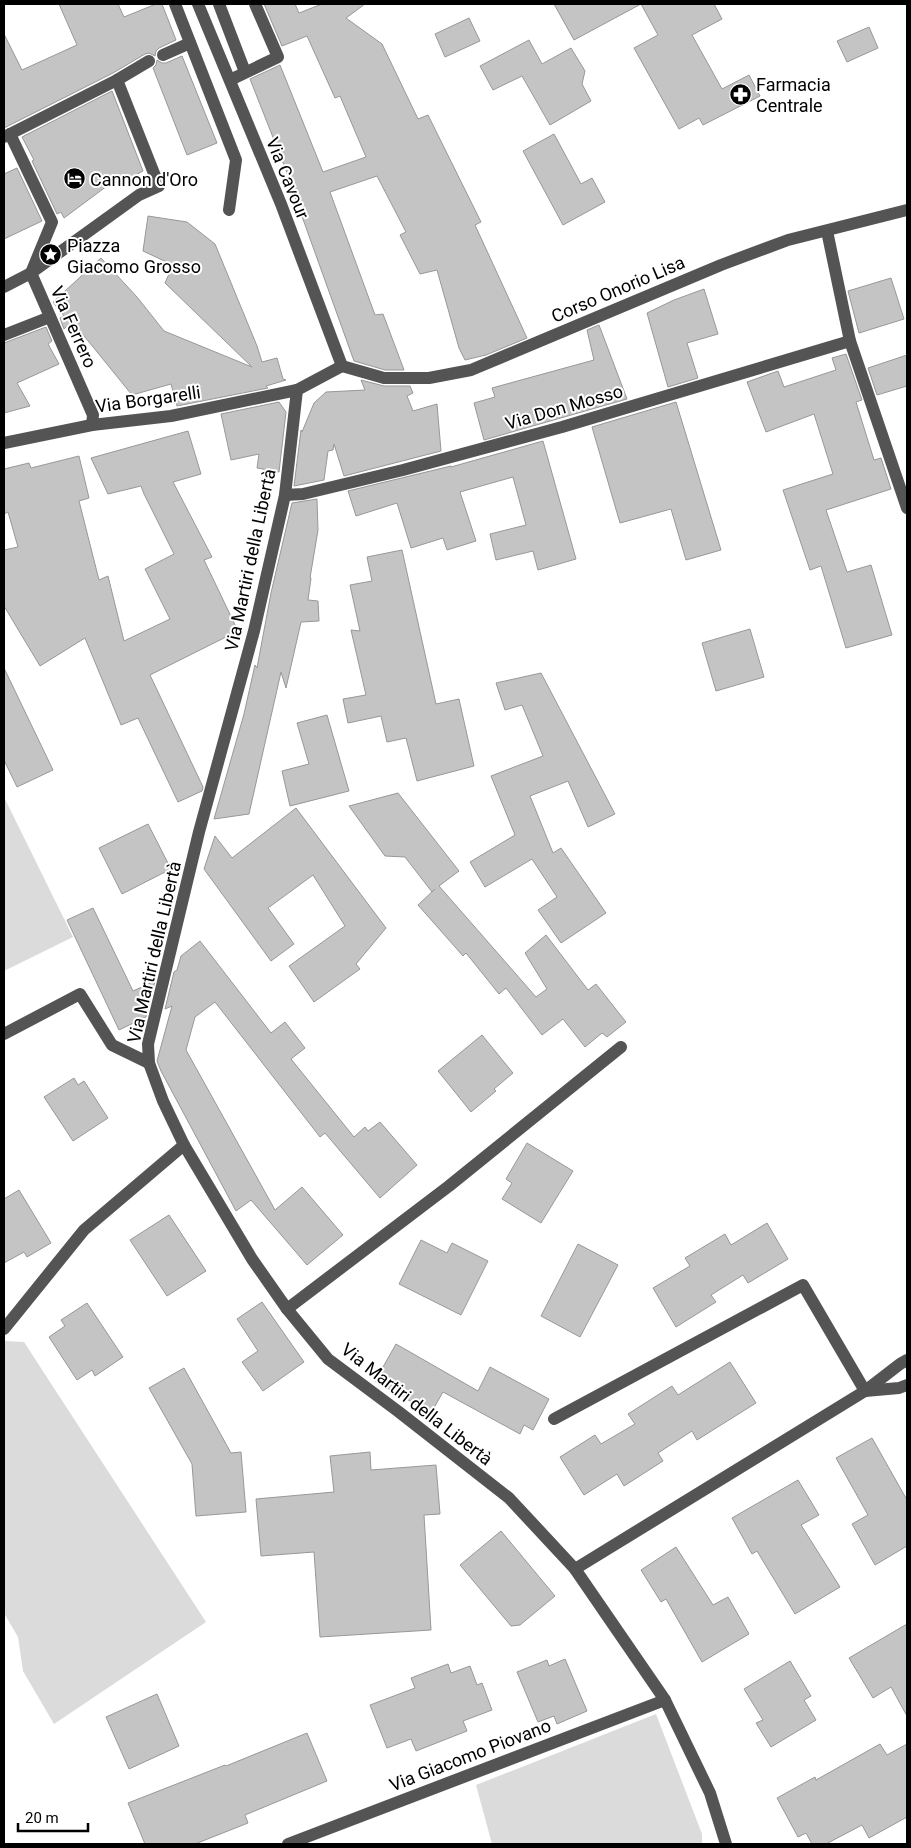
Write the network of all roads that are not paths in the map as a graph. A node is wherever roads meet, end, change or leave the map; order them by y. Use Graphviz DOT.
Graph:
graph roads {
  1 [pos="175,4"];
  2 [pos="219,4"];
  3 [pos="255,4"];
  4 [pos="199,6"];
  5 [pos="190,43"];
  6 [pos="163,55"];
  7 [pos="145,64"];
  8 [pos="245,72"];
  9 [pos="117,80"];
  10 [pos="230,80"];
  11 [pos="7,136"];
  12 [pos="229,210"];
  13 [pos="907,210"];
  14 [pos="827,230"];
  15 [pos="31,273"];
  16 [pos="4,286"];
  17 [pos="50,317"];
  18 [pos="4,335"];
  19 [pos="850,341"];
  20 [pos="342,366"];
  21 [pos="298,390"];
  22 [pos="92,425"];
  23 [pos="4,443"];
  24 [pos="285,495"];
  25 [pos="907,508"];
  26 [pos="4,1034"];
  27 [pos="621,1047"];
  28 [pos="149,1063"];
  29 [pos="184,1146"];
  30 [pos="287,1309"];
  31 [pos="4,1329"];
  32 [pos="907,1360"];
  33 [pos="907,1385"];
  34 [pos="865,1391"];
  35 [pos="554,1419"];
  36 [pos="575,1568"];
  37 [pos="665,1700"];
  38 [pos="288,1844"];
  39 [pos="726,1844"];
  1 -- 5 [label="street"];
  2 -- 4 [label="street"];
  2 -- 8 [label="street"];
  3 -- 8 [label="street"];
  4 -- 10 [label="street, Via Cavour"];
  5 -- 6 [label="street"];
  5 -- 12 [label="street"];
  7 -- 9 [label="street"];
  8 -- 10 [label="street"];
  9 -- 11 [label="street"];
  9 -- 15 [label="street"];
  10 -- 20 [label="street, Via Cavour"];
  11 -- 15 [label="street, Via Ferrero"];
  13 -- 14 [label="street, Corso Onorio Lisa"];
  14 -- 19 [label="street"];
  14 -- 20 [label="street, Corso Onorio Lisa"];
  15 -- 16 [label="street"];
  15 -- 17 [label="street, Via Ferrero"];
  17 -- 18 [label="street"];
  17 -- 22 [label="street, Via Ferrero"];
  19 -- 24 [label="street, Via Don Mosso"];
  19 -- 25 [label="street"];
  20 -- 21 [label="street"];
  21 -- 22 [label="street, Via Borgarelli"];
  21 -- 24 [label="street, Via Martiri della Libertà"];
  22 -- 23 [label="street, Via Borgarelli"];
  24 -- 28 [label="street, Via Martiri della Libertà"];
  26 -- 28 [label="street"];
  27 -- 30 [label="street"];
  28 -- 29 [label="street, Via Martiri della Libertà"];
  29 -- 30 [label="street, Via Martiri della Libertà"];
  29 -- 31 [label="street"];
  30 -- 36 [label="street, Via Martiri della Libertà"];
  32 -- 34 [label="street"];
  33 -- 34 [label="street"];
  34 -- 35 [label="street"];
  34 -- 36 [label="street"];
  36 -- 37 [label="street, Via Martiri della Libertà"];
  37 -- 38 [label="street, Via Giacomo Piovano"];
  37 -- 39 [label="street, Via Martiri della Libertà"];
}
